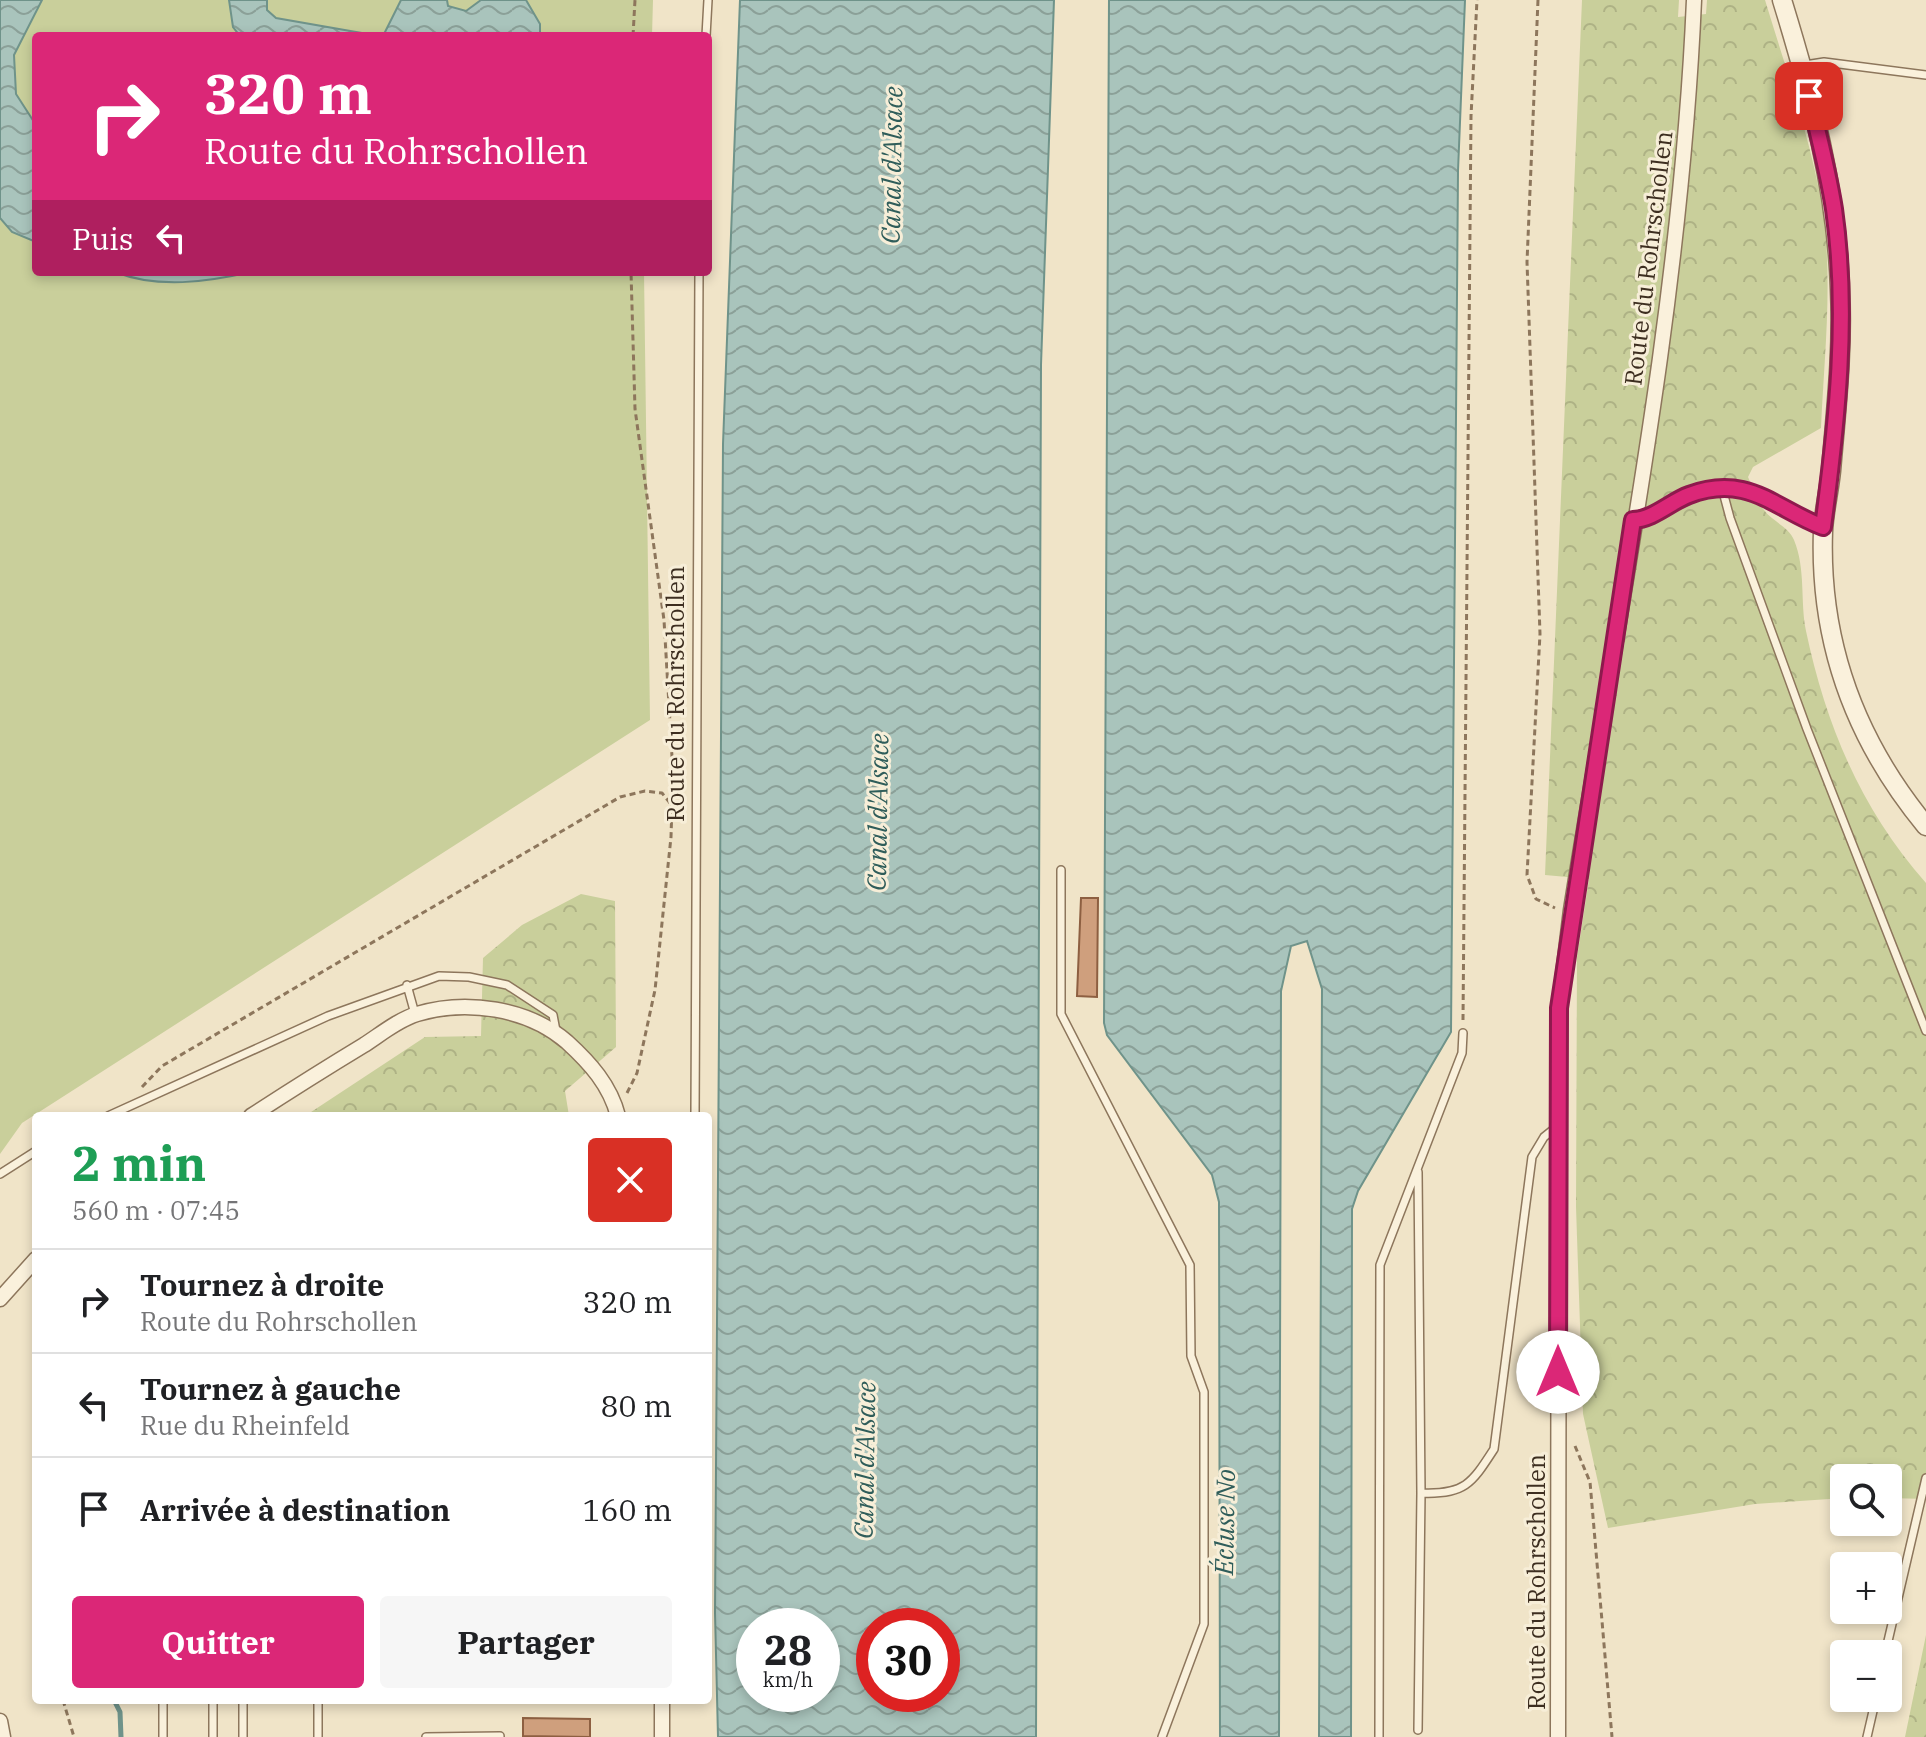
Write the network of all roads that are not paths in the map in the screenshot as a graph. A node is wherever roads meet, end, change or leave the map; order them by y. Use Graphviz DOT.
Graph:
graph roads {
  1 [pos="708,0"];
  2 [pos="1694,0"];
  3 [pos="1782,0"];
  4 [pos="706,32"];
  5 [pos="1802,66"];
  6 [pos="1926,75"];
  7 [pos="699,276"];
  8 [pos="1722,488"];
  9 [pos="1633,520"];
  10 [pos="1823,527"];
  11 [pos="1926,826"];
  12 [pos="1061,870"];
  13 [pos="407,985"];
  14 [pos="416,1015"];
  15 [pos="1926,1031"];
  16 [pos="556,1033"];
  17 [pos="1463,1033"];
  18 [pos="617,1111"];
  19 [pos="116,1112"];
  20 [pos="258,1112"];
  21 [pos="695,1112"];
  22 [pos="1560,1124"];
  23 [pos="32,1154"];
  24 [pos="1418,1166"];
  25 [pos="0,1174"];
  26 [pos="32,1263"];
  27 [pos="0,1299"];
  28 [pos="1926,1478"];
  29 [pos="1421,1493"];
  30 [pos="1888,1640"];
  31 [pos="163,1704"];
  32 [pos="213,1704"];
  33 [pos="243,1704"];
  34 [pos="318,1704"];
  35 [pos="662,1704"];
  36 [pos="1873,1712"];
  37 [pos="0,1721"];
  38 [pos="1418,1730"];
  39 [pos="500,1736"];
  40 [pos="3,1737"];
  41 [pos="163,1737"];
  42 [pos="213,1737"];
  43 [pos="243,1737"];
  44 [pos="318,1737"];
  45 [pos="426,1737"];
  46 [pos="662,1737"];
  47 [pos="1162,1737"];
  48 [pos="1379,1737"];
  49 [pos="1558,1737"];
  50 [pos="1867,1737"];
  1 -- 4 [label="lane"];
  2 -- 9 [label="street, Route du Rohrschollen"];
  3 -- 5 [label="street"];
  5 -- 6 [label="lane"];
  5 -- 10 [label="street"];
  7 -- 21 [label="lane, Route du Rohrschollen"];
  8 -- 9 [label="street"];
  8 -- 10 [label="street"];
  8 -- 15 [label="lane"];
  9 -- 22 [label="street, Route du Rohrschollen"];
  10 -- 11 [label="street"];
  12 -- 47 [label="lane"];
  13 -- 14 [label="lane"];
  13 -- 16 [label="lane"];
  13 -- 19 [label="lane"];
  14 -- 16 [label="street"];
  14 -- 20 [label="street"];
  16 -- 18 [label="street"];
  17 -- 24 [label="lane"];
  22 -- 29 [label="lane"];
  22 -- 49 [label="street, Route du Rohrschollen"];
  23 -- 25 [label="lane"];
  24 -- 29 [label="lane"];
  24 -- 48 [label="lane"];
  26 -- 27 [label="street"];
  28 -- 30 [label="lane"];
  29 -- 38 [label="lane"];
  31 -- 41 [label="lane"];
  32 -- 42 [label="lane"];
  33 -- 43 [label="lane"];
  34 -- 44 [label="lane"];
  35 -- 46 [label="street"];
  36 -- 50 [label="lane"];
  37 -- 40 [label="street"];
  39 -- 45 [label="lane"];
}
